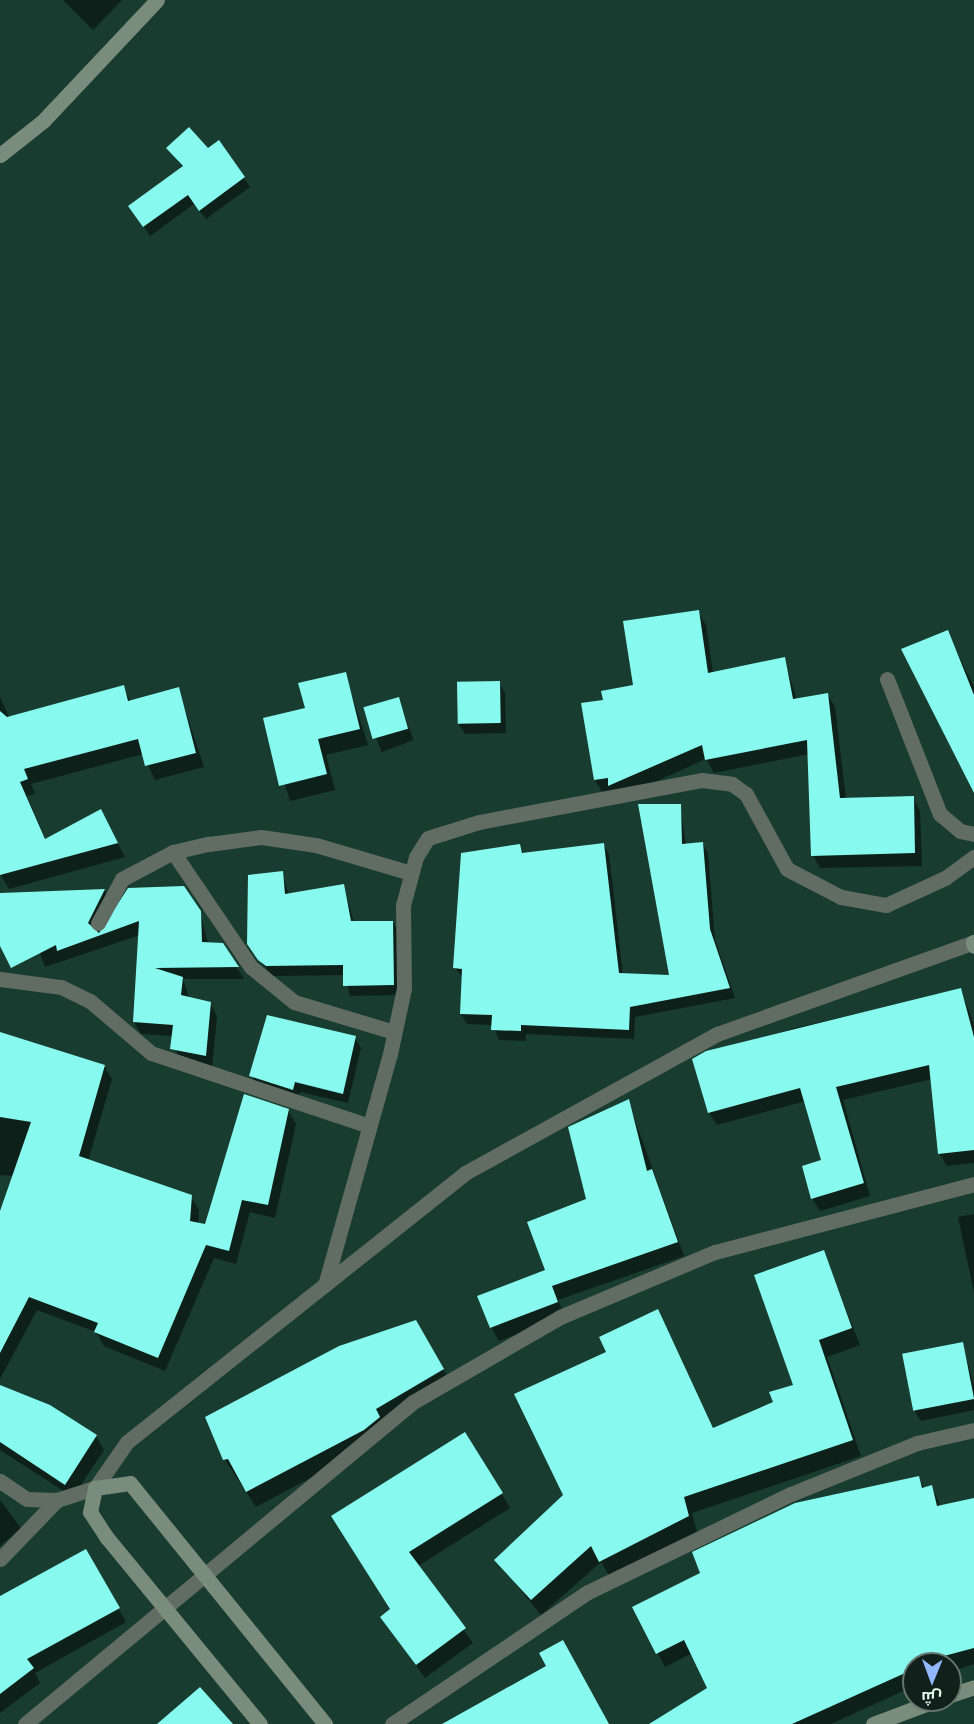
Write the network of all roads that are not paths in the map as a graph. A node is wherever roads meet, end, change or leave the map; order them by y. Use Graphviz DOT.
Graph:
graph roads {
  1 [pos="157,0"];
  2 [pos="0,155"];
  3 [pos="887,679"];
  4 [pos="974,834"];
  5 [pos="173,852"];
  6 [pos="974,856"];
  7 [pos="411,873"];
  8 [pos="98,923"];
  9 [pos="974,944"];
  10 [pos="0,980"];
  11 [pos="394,1032"];
  12 [pos="369,1126"];
  13 [pos="974,1184"];
  14 [pos="325,1285"];
  15 [pos="974,1430"];
  16 [pos="0,1481"];
  17 [pos="95,1488"];
  18 [pos="57,1500"];
  19 [pos="0,1559"];
  20 [pos="202,1575"];
  21 [pos="162,1609"];
  22 [pos="905,1712"];
  23 [pos="25,1724"];
  24 [pos="260,1724"];
  25 [pos="325,1724"];
  26 [pos="392,1724"];
  27 [pos="873,1724"];
  1 -- 2 [label="street"];
  3 -- 4 [label="street"];
  5 -- 7 [label="street"];
  5 -- 8 [label="street"];
  5 -- 11 [label="street"];
  6 -- 7 [label="street"];
  7 -- 11 [label="street"];
  9 -- 14 [label="street"];
  10 -- 12 [label="street"];
  11 -- 12 [label="street"];
  12 -- 14 [label="street"];
  13 -- 20 [label="street"];
  14 -- 17 [label="street"];
  15 -- 26 [label="street"];
  16 -- 18 [label="street"];
  17 -- 18 [label="street"];
  17 -- 20 [label="street"];
  17 -- 21 [label="street"];
  18 -- 19 [label="street"];
  20 -- 21 [label="street"];
  20 -- 25 [label="street"];
  21 -- 23 [label="street"];
  21 -- 24 [label="street"];
  22 -- 27 [label="street"];
}
